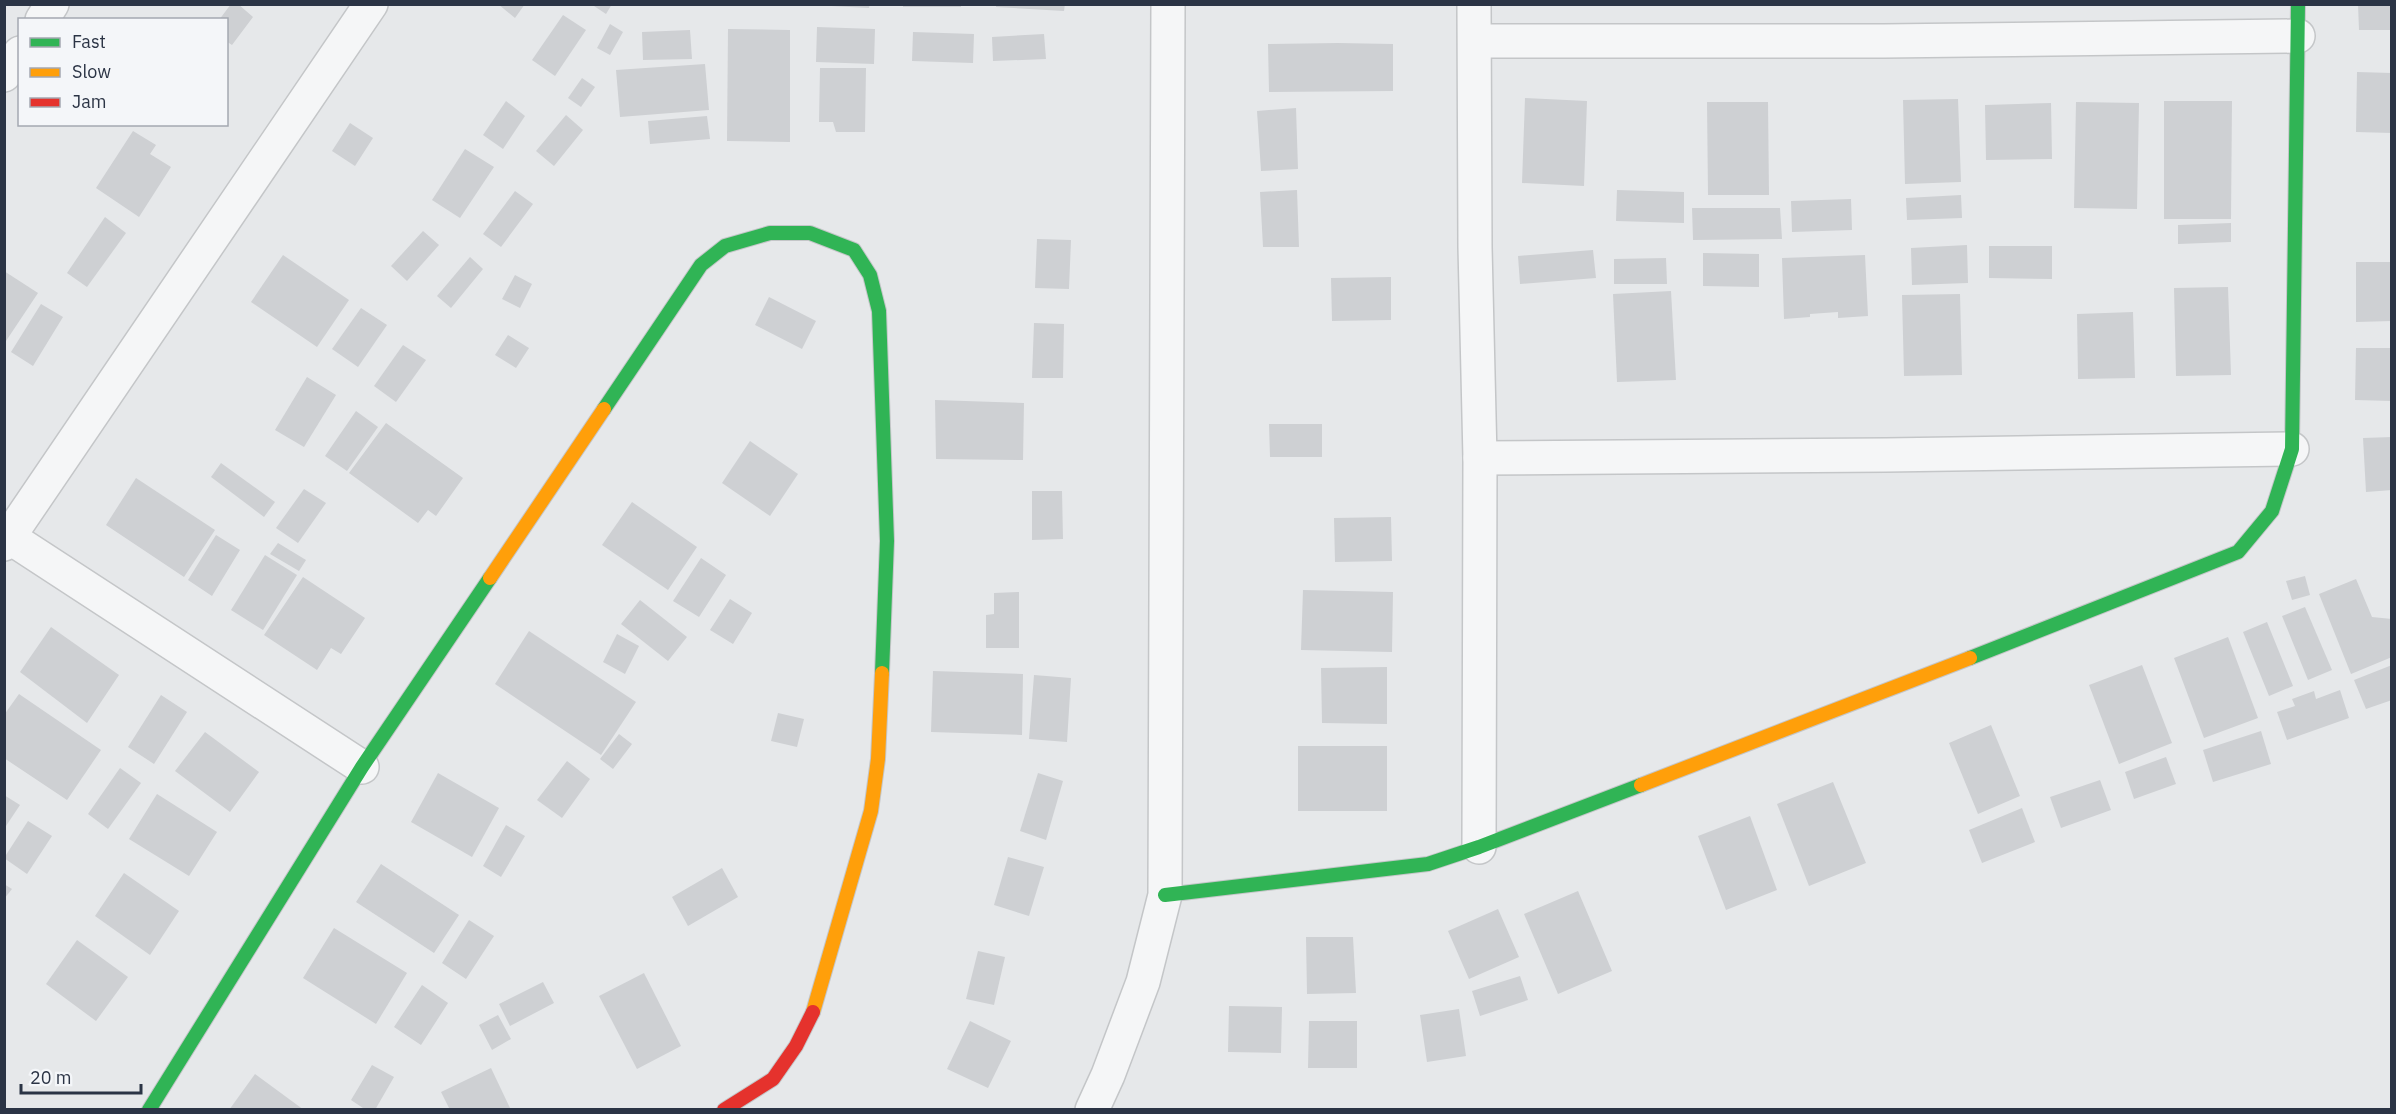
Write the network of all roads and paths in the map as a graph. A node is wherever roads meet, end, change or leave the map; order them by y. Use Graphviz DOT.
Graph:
graph roads {
  1 [pos="52,4"];
  2 [pos="371,4"];
  3 [pos="1168,4"];
  4 [pos="1474,4"];
  5 [pos="43,18"];
  6 [pos="2298,20"];
  7 [pos="1475,41"];
  8 [pos="18,56"];
  9 [pos="4,75"];
  10 [pos="2292,449"];
  11 [pos="1480,458"];
  12 [pos="7,541"];
  13 [pos="362,767"];
  14 [pos="1479,847"];
  15 [pos="1165,895"];
  16 [pos="148,1110"];
  17 [pos="724,1110"];
  18 [pos="1092,1110"];
  1 -- 5 [label="street"];
  2 -- 12 [label="street"];
  3 -- 15 [label="street"];
  4 -- 7 [label="street"];
  6 -- 7 [label="street"];
  6 -- 10 [label="street"];
  7 -- 11 [label="street"];
  8 -- 9 [label="street"];
  10 -- 11 [label="street"];
  10 -- 14 [label="street"];
  11 -- 14 [label="street"];
  12 -- 13 [label="street"];
  13 -- 16 [label="street"];
  13 -- 17 [label="street"];
  14 -- 15 [label="street"];
  15 -- 18 [label="street"];
}
